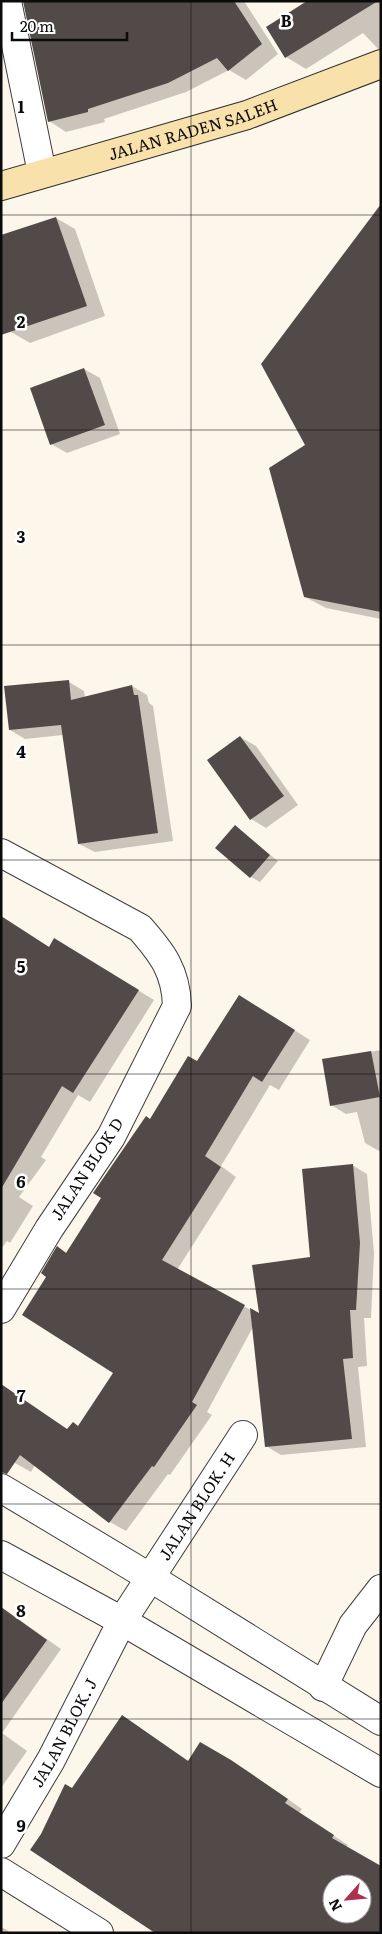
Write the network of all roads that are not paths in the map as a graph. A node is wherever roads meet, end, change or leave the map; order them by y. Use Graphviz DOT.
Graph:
graph roads {
  1 [pos="7,1"];
  2 [pos="381,64"];
  3 [pos="42,173"];
  4 [pos="1,186"];
  5 [pos="1,854"];
  6 [pos="1,1309"];
  7 [pos="243,1435"];
  8 [pos="1,1488"];
  9 [pos="1,1555"];
  10 [pos="151,1578"];
  11 [pos="381,1589"];
  12 [pos="122,1621"];
  13 [pos="323,1687"];
  14 [pos="381,1721"];
  15 [pos="381,1772"];
  16 [pos="1,1844"];
  17 [pos="1,1872"];
  18 [pos="99,1933"];
  1 -- 3 [label="street"];
  2 -- 3 [label="street, JALAN RADEN SALEH"];
  3 -- 4 [label="street, JALAN RADEN SALEH"];
  5 -- 6 [label="street, JALAN BLOK D"];
  7 -- 10 [label="street, JALAN BLOK. H"];
  8 -- 10 [label="street"];
  9 -- 12 [label="street"];
  10 -- 12 [label="street, JALAN BLOK. H"];
  10 -- 13 [label="street"];
  11 -- 13 [label="street"];
  12 -- 15 [label="street"];
  12 -- 16 [label="street, JALAN BLOK. J"];
  13 -- 14 [label="street"];
  17 -- 18 [label="street"];
}
